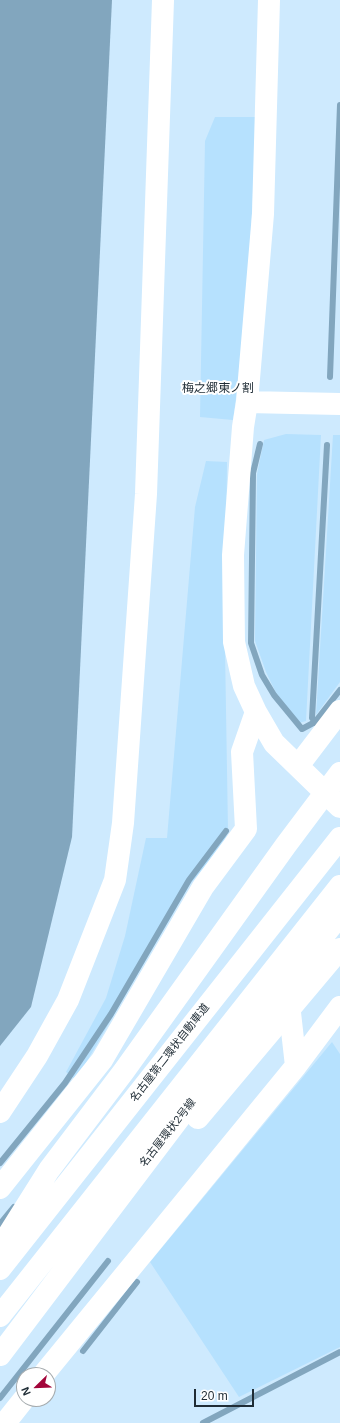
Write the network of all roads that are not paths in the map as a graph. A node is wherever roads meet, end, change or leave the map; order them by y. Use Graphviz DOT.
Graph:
graph roads {
  1 [pos="163,0"];
  2 [pos="269,0"];
  3 [pos="247,402"];
  4 [pos="340,404"];
  5 [pos="340,711"];
  6 [pos="256,712"];
  7 [pos="298,766"];
  8 [pos="340,773"];
  9 [pos="340,807"];
  10 [pos="340,823"];
  11 [pos="340,838"];
  12 [pos="340,886"];
  13 [pos="340,915"];
  14 [pos="340,949"];
  15 [pos="287,982"];
  16 [pos="340,1007"];
  17 [pos="296,1066"];
  18 [pos="0,1112"];
  19 [pos="0,1188"];
  20 [pos="0,1248"];
  21 [pos="0,1252"];
  22 [pos="0,1268"];
  23 [pos="0,1316"];
  24 [pos="0,1324"];
  25 [pos="0,1355"];
  26 [pos="50,1367"];
  27 [pos="18,1407"];
  28 [pos="5,1423"];
  1 -- 18 [label="main road"];
  2 -- 3 [label="main road"];
  3 -- 4 [label="main road"];
  3 -- 6 [label="main road"];
  5 -- 7 [label="main road"];
  6 -- 7 [label="main road"];
  6 -- 19 [label="main road"];
  7 -- 9 [label="main road"];
  8 -- 20 [label="main road"];
  10 -- 21 [label="main road"];
  11 -- 22 [label="main road, 名古屋第二環状自動車道"];
  12 -- 23 [label="main road"];
  13 -- 15 [label="main road, 名古屋環状2号線"];
  14 -- 24 [label="main road"];
  15 -- 17 [label="main road"];
  15 -- 25 [label="main road, 名古屋環状2号線"];
  16 -- 17 [label="main road"];
  17 -- 26 [label="main road"];
  27 -- 28 [label="main road"];
}
